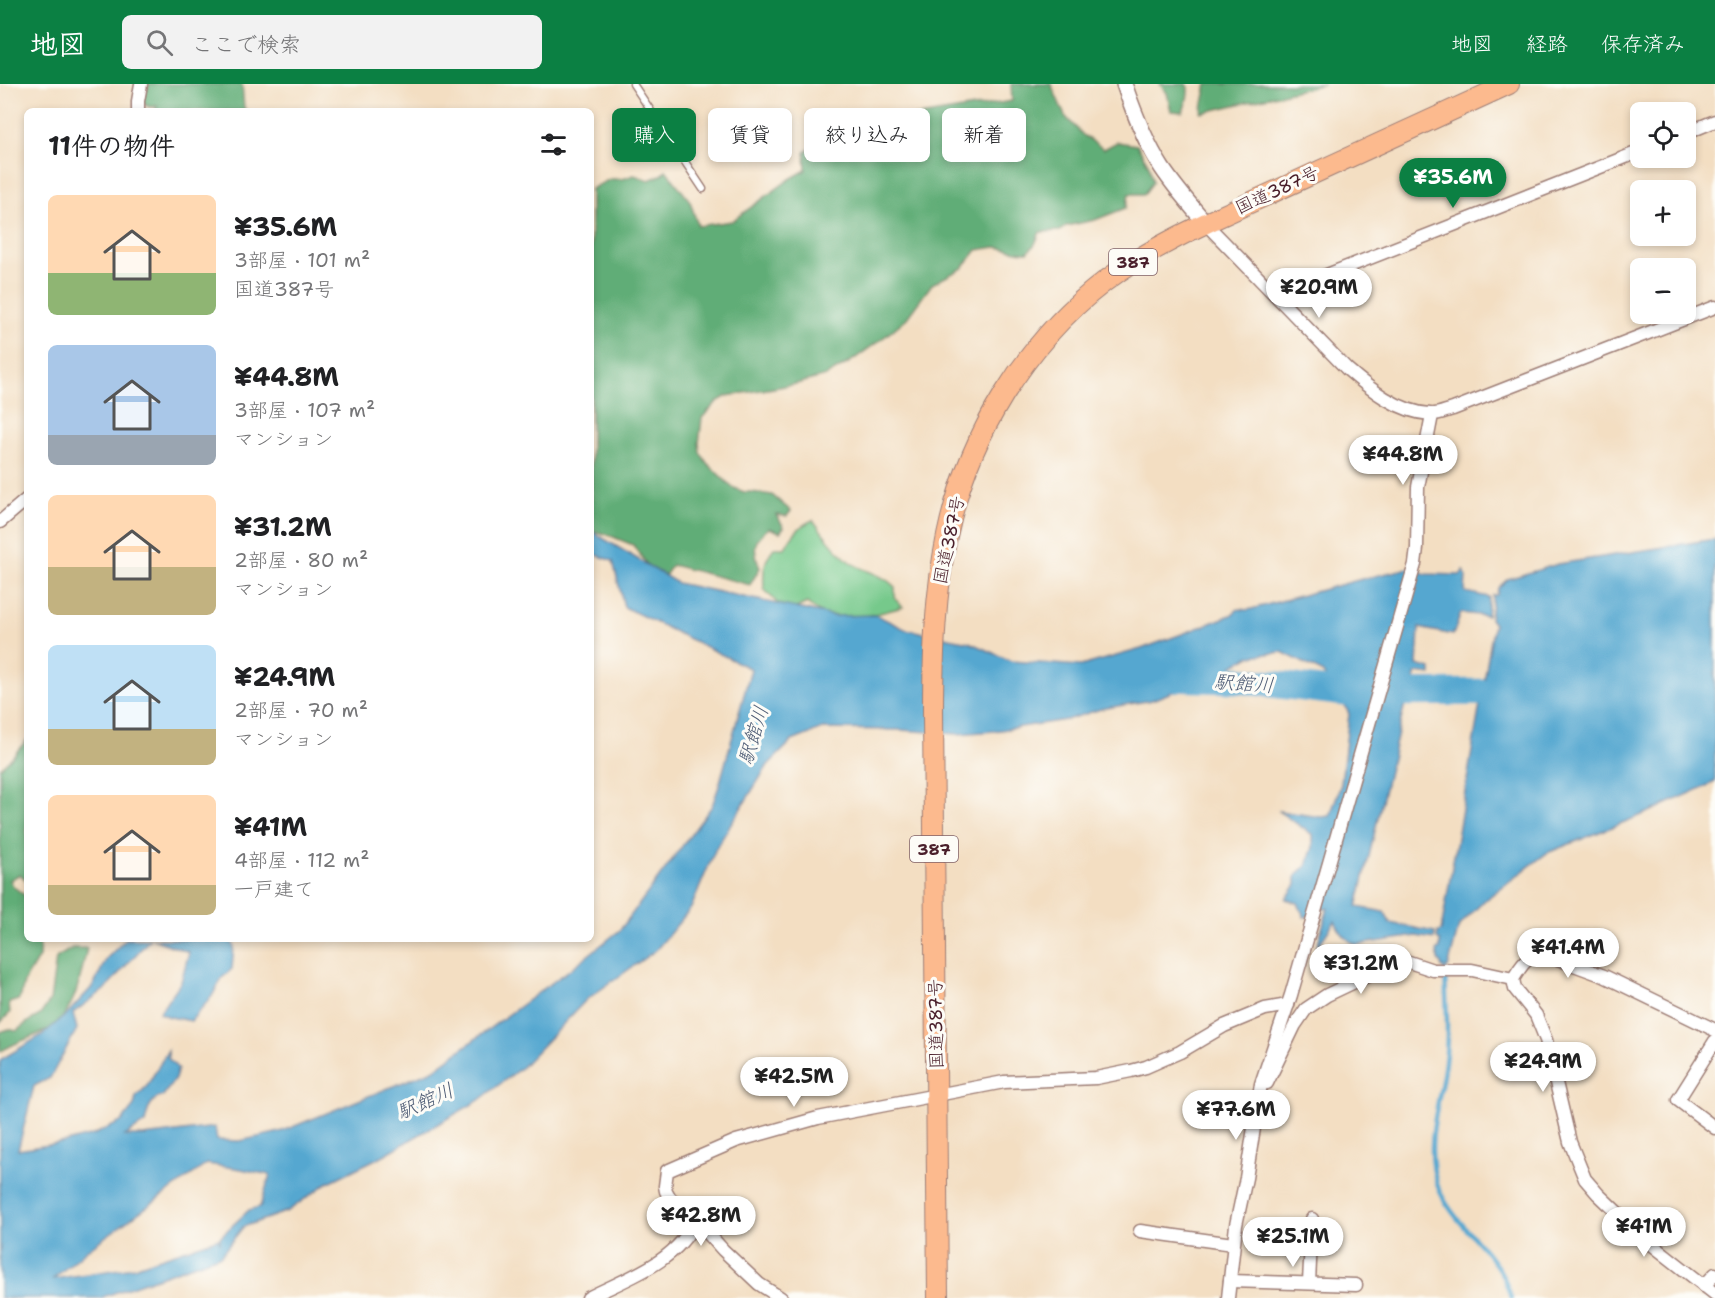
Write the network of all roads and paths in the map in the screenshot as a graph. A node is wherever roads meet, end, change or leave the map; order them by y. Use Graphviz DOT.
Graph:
graph roads {
  1 [pos="141,84"];
  2 [pos="633,84"];
  3 [pos="1124,84"];
  4 [pos="1509,84"];
  5 [pos="138,108"];
  6 [pos="1715,121"];
  7 [pos="1696,129"];
  8 [pos="1630,155"];
  9 [pos="703,189"];
  10 [pos="1207,224"];
  11 [pos="1276,295"];
  12 [pos="1715,307"];
  13 [pos="1432,415"];
  14 [pos="24,502"];
  15 [pos="0,522"];
  16 [pos="1514,980"];
  17 [pos="1290,1000"];
  18 [pos="1715,1030"];
  19 [pos="1715,1041"];
  20 [pos="937,1091"];
  21 [pos="1257,1100"];
  22 [pos="1715,1128"];
  23 [pos="1312,1219"];
  24 [pos="696,1220"];
  25 [pos="1140,1231"];
  26 [pos="1233,1244"];
  27 [pos="1715,1274"];
  28 [pos="1230,1281"];
  29 [pos="1309,1283"];
  30 [pos="1335,1284"];
  31 [pos="1356,1285"];
  32 [pos="1704,1286"];
  33 [pos="1715,1294"];
  34 [pos="588,1298"];
  35 [pos="781,1298"];
  36 [pos="939,1298"];
  37 [pos="1228,1298"];
  38 [pos="1333,1298"];
  1 -- 5 [label="street"];
  2 -- 9 [label="lane"];
  3 -- 10 [label="street"];
  4 -- 10 [label="highway, 国道387号 / 387"];
  6 -- 7 [label="street"];
  8 -- 11 [label="street"];
  10 -- 11 [label="street"];
  10 -- 20 [label="highway, 国道387号 / 387"];
  11 -- 13 [label="street"];
  12 -- 13 [label="street"];
  13 -- 17 [label="street"];
  14 -- 15 [label="street"];
  16 -- 18 [label="street"];
  16 -- 21 [label="street"];
  16 -- 32 [label="street"];
  17 -- 20 [label="street"];
  17 -- 21 [label="street"];
  19 -- 22 [label="street"];
  20 -- 24 [label="street"];
  20 -- 36 [label="highway, 国道387号 / 387"];
  21 -- 26 [label="street"];
  23 -- 29 [label="street"];
  24 -- 34 [label="street"];
  24 -- 35 [label="street"];
  25 -- 26 [label="street"];
  26 -- 28 [label="street"];
  27 -- 32 [label="street"];
  28 -- 29 [label="street"];
  28 -- 37 [label="street"];
  29 -- 30 [label="street"];
  30 -- 31 [label="street"];
  30 -- 38 [label="street"];
  32 -- 33 [label="street"];
}
